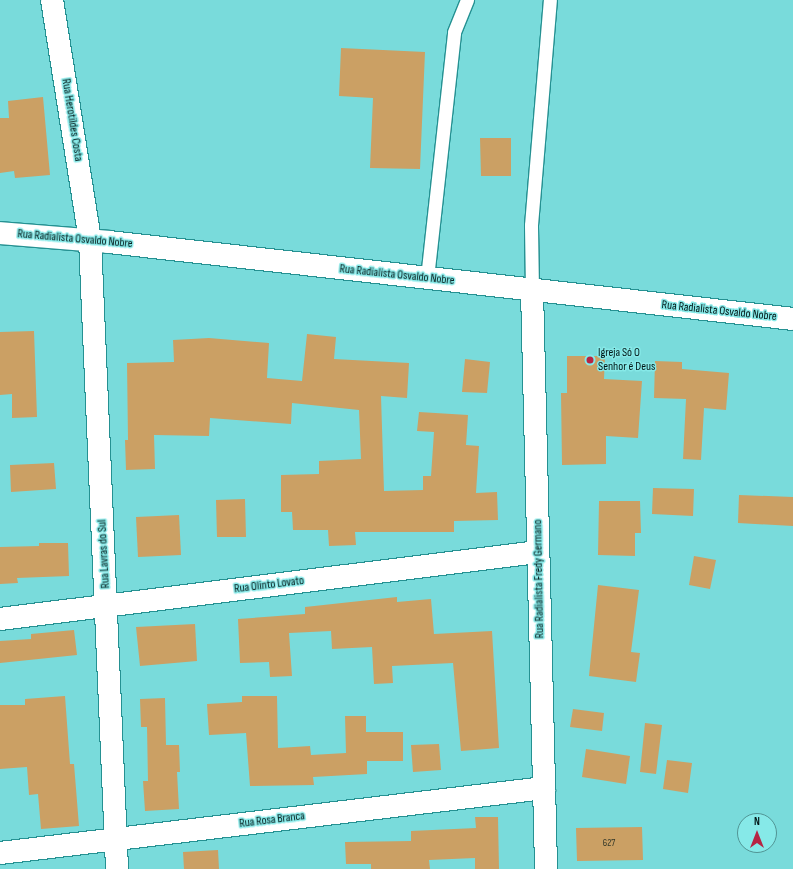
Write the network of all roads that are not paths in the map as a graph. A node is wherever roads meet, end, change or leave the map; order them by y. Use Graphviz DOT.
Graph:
graph roads {
  1 [pos="52,0"];
  2 [pos="467,0"];
  3 [pos="550,0"];
  4 [pos="0,233"];
  5 [pos="90,240"];
  6 [pos="427,278"];
  7 [pos="532,290"];
  8 [pos="793,319"];
  9 [pos="538,552"];
  10 [pos="106,606"];
  11 [pos="0,619"];
  12 [pos="544,788"];
  13 [pos="115,839"];
  14 [pos="0,853"];
  15 [pos="117,869"];
  16 [pos="546,869"];
  1 -- 5 [label="street, Rua Herotildes Costa"];
  2 -- 6 [label="lane"];
  3 -- 7 [label="lane"];
  4 -- 5 [label="street, Rua Radialista Osvaldo Nobre"];
  5 -- 6 [label="street, Rua Radialista Osvaldo Nobre"];
  5 -- 10 [label="street, Rua Lavras do Sul"];
  6 -- 7 [label="street, Rua Radialista Osvaldo Nobre"];
  7 -- 8 [label="street, Rua Radialista Osvaldo Nobre"];
  7 -- 9 [label="street, Rua Radialista Fredy Germano"];
  9 -- 10 [label="street, Rua Olinto Lovato"];
  9 -- 12 [label="street, Rua Radialista Fredy Germano"];
  10 -- 11 [label="street, Rua Olinto Lovato"];
  10 -- 13 [label="street, Rua Lavras do Sul"];
  12 -- 13 [label="street, Rua Rosa Branca"];
  12 -- 16 [label="street, Rua Radialista Fredy Germano"];
  13 -- 14 [label="street, Rua Rosa Branca"];
  13 -- 15 [label="street, Rua Lavras do Sul"];
}
